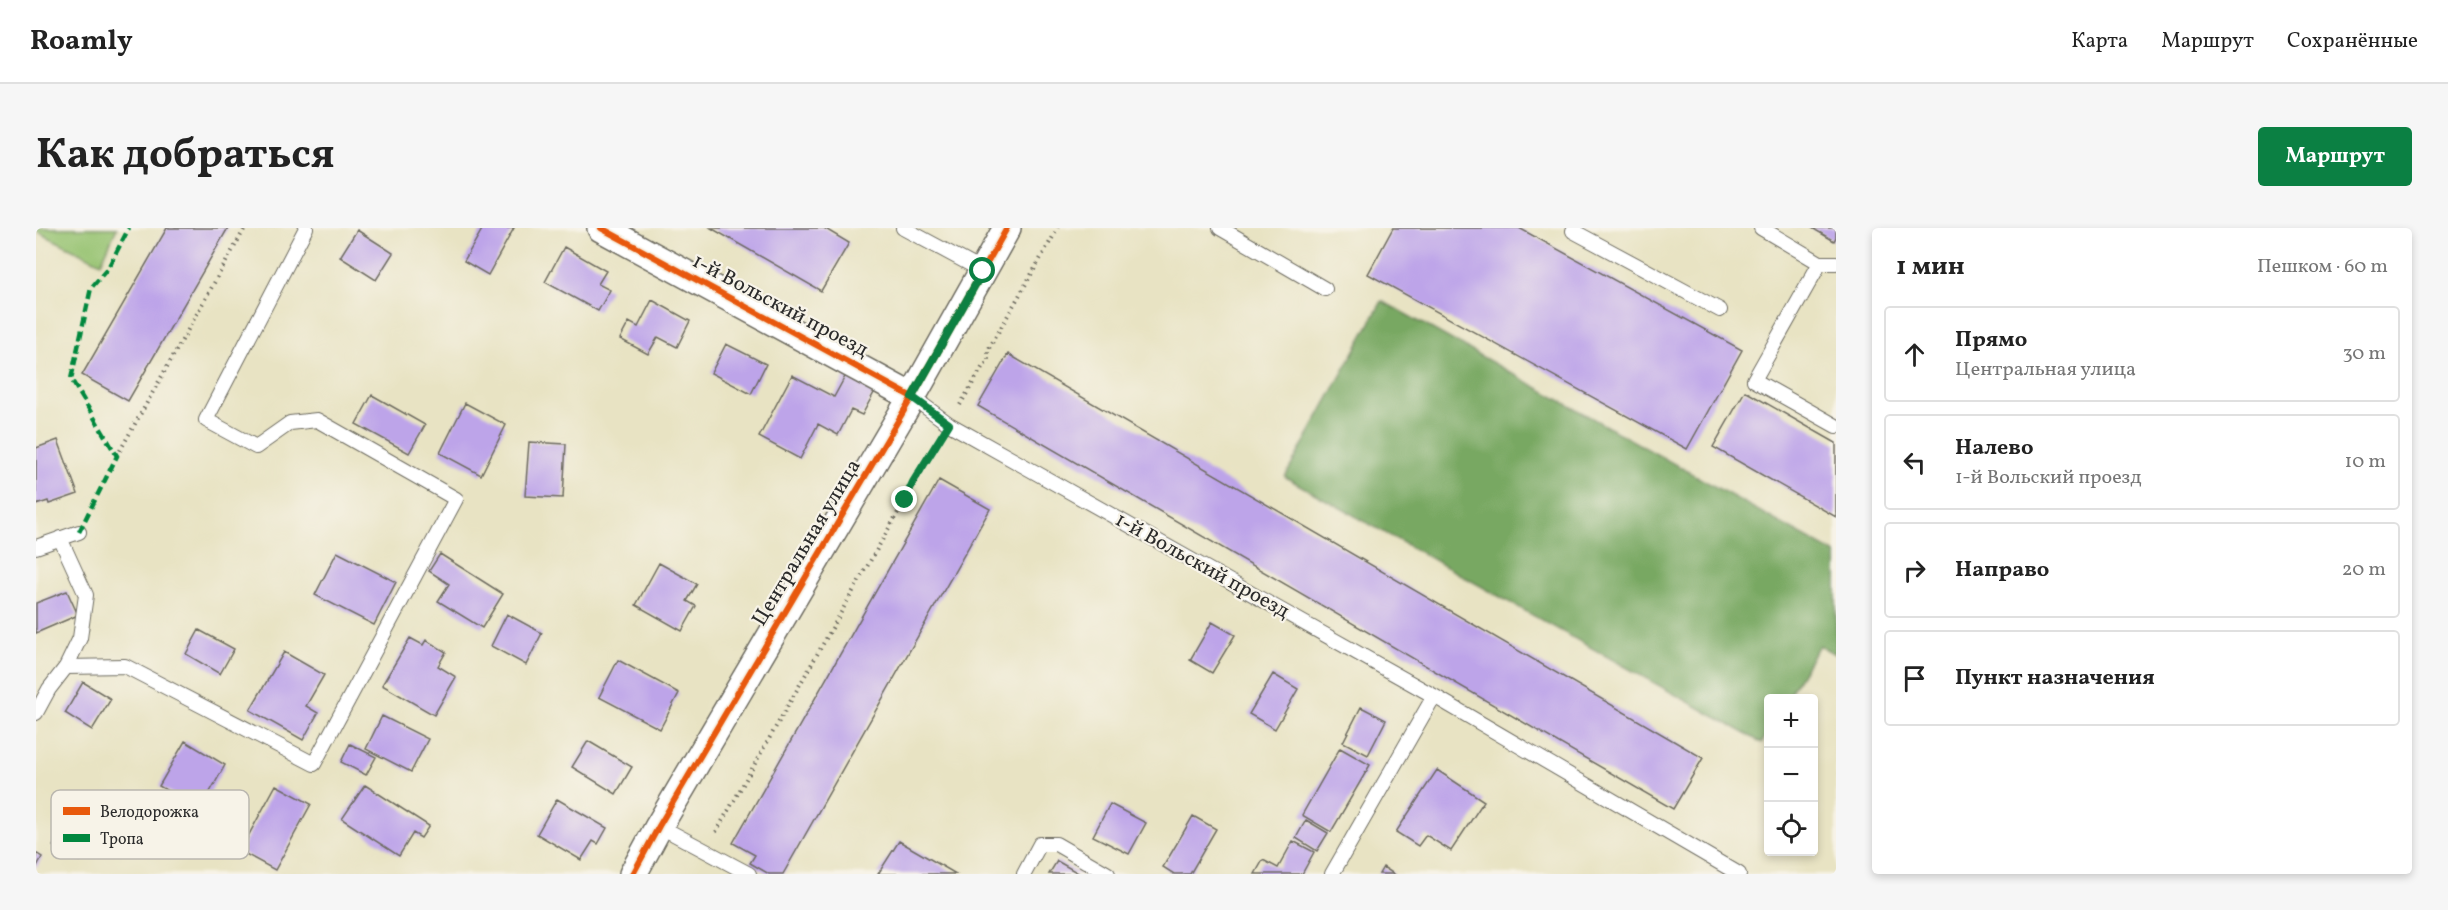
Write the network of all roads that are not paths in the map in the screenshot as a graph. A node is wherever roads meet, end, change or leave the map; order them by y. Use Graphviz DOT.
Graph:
graph roads {
  1 [pos="306,228"];
  2 [pos="601,228"];
  3 [pos="903,228"];
  4 [pos="1007,228"];
  5 [pos="1220,228"];
  6 [pos="1575,228"];
  7 [pos="1761,228"];
  8 [pos="1820,263"];
  9 [pos="1836,263"];
  10 [pos="983,271"];
  11 [pos="1325,289"];
  12 [pos="1719,310"];
  13 [pos="912,397"];
  14 [pos="1836,426"];
  15 [pos="79,532"];
  16 [pos="60,538"];
  17 [pos="36,547"];
  18 [pos="66,667"];
  19 [pos="1434,696"];
  20 [pos="36,713"];
  21 [pos="659,826"];
  22 [pos="633,874"];
  23 [pos="749,874"];
  24 [pos="1024,874"];
  25 [pos="1108,874"];
  26 [pos="1332,874"];
  27 [pos="1739,874"];
  1 -- 18 [label="lane"];
  2 -- 13 [label="street, 1-й Вольский проезд"];
  3 -- 10 [label="lane"];
  4 -- 10 [label="street, Центральная улица"];
  5 -- 11 [label="lane"];
  6 -- 12 [label="lane"];
  7 -- 8 [label="lane"];
  8 -- 9 [label="lane"];
  8 -- 14 [label="lane"];
  10 -- 13 [label="street, Центральная улица"];
  13 -- 19 [label="lane, 1-й Вольский проезд"];
  13 -- 21 [label="street, Центральная улица"];
  15 -- 16 [label="lane"];
  16 -- 17 [label="lane"];
  16 -- 18 [label="lane"];
  18 -- 20 [label="lane"];
  19 -- 26 [label="lane"];
  19 -- 27 [label="lane, 1-й Вольский проезд"];
  21 -- 22 [label="street, Центральная улица"];
  21 -- 23 [label="lane"];
  24 -- 25 [label="lane"];
}
